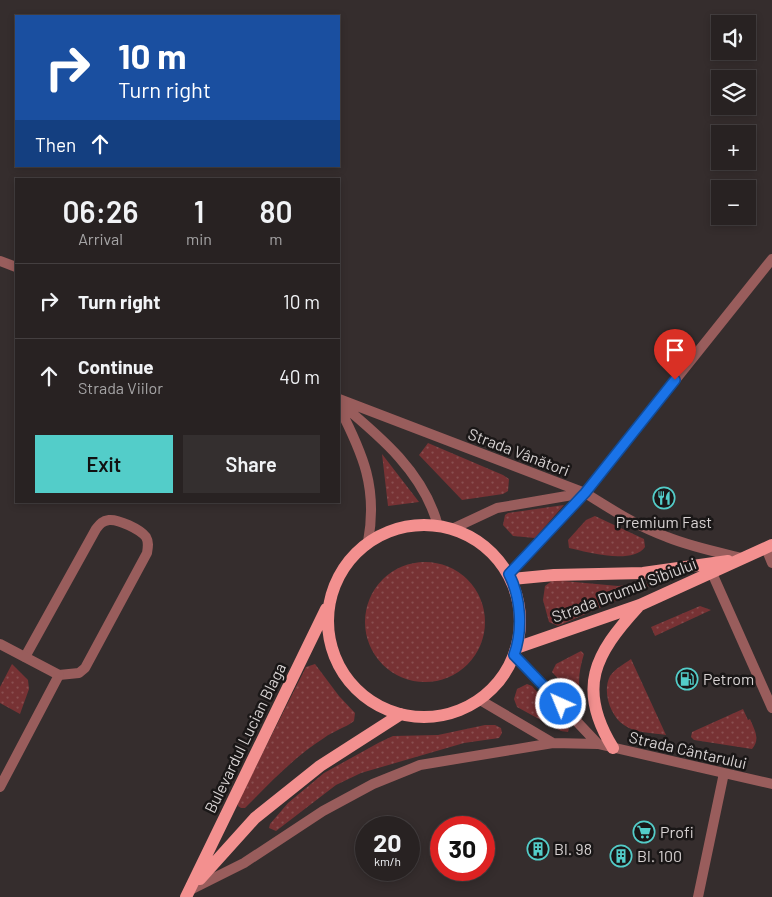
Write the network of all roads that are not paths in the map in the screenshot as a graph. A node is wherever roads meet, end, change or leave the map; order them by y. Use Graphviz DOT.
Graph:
graph roads {
  1 [pos="772,259"];
  2 [pos="0,261"];
  3 [pos="15,267"];
  4 [pos="340,401"];
  5 [pos="340,402"];
  6 [pos="340,409"];
  7 [pos="585,493"];
  8 [pos="438,526"];
  9 [pos="452,530"];
  10 [pos="368,542"];
  11 [pos="769,546"];
  12 [pos="742,558"];
  13 [pos="772,562"];
  14 [pos="712,573"];
  15 [pos="510,576"];
  16 [pos="329,601"];
  17 [pos="640,605"];
  18 [pos="0,644"];
  19 [pos="515,652"];
  20 [pos="24,657"];
  21 [pos="59,675"];
  22 [pos="480,700"];
  23 [pos="772,708"];
  24 [pos="401,714"];
  25 [pos="553,743"];
  26 [pos="598,744"];
  27 [pos="613,748"];
  28 [pos="724,773"];
  29 [pos="772,784"];
  30 [pos="0,787"];
  31 [pos="188,893"];
  32 [pos="698,897"];
  1 -- 7 [label="street"];
  2 -- 3 [label="street"];
  4 -- 7 [label="street, Strada Vânători"];
  5 -- 8 [label="street, Strada Vânători"];
  6 -- 10 [label="street"];
  7 -- 9 [label="street"];
  7 -- 12 [label="street, Strada Vânători"];
  7 -- 15 [label="street"];
  8 -- 9 [label="main road"];
  8 -- 10 [label="main road"];
  9 -- 15 [label="main road"];
  10 -- 16 [label="main road"];
  11 -- 12 [label="main road, Strada Drumul Sibiului"];
  11 -- 13 [label="street"];
  12 -- 14 [label="main road, Strada Drumul Sibiului"];
  12 -- 15 [label="main road, Strada Drumul Sibiului"];
  14 -- 17 [label="main road, Strada Drumul Sibiului"];
  14 -- 23 [label="street"];
  15 -- 19 [label="main road"];
  16 -- 24 [label="main road"];
  16 -- 31 [label="main road, Bulevardul Lucian Blaga"];
  17 -- 19 [label="main road, Strada Drumul Sibiului"];
  17 -- 27 [label="main road"];
  18 -- 20 [label="street"];
  19 -- 22 [label="main road"];
  19 -- 26 [label="street"];
  20 -- 21 [label="street"];
  20 -- 21 [label="street"];
  21 -- 30 [label="street"];
  22 -- 24 [label="main road"];
  22 -- 25 [label="street, Strada Cântarului"];
  24 -- 31 [label="main road"];
  25 -- 26 [label="street, Strada Cântarului"];
  25 -- 31 [label="street"];
  26 -- 27 [label="street, Strada Cântarului"];
  27 -- 28 [label="street, Strada Cântarului"];
  28 -- 29 [label="street, Strada Cântarului"];
  28 -- 32 [label="street"];
}
